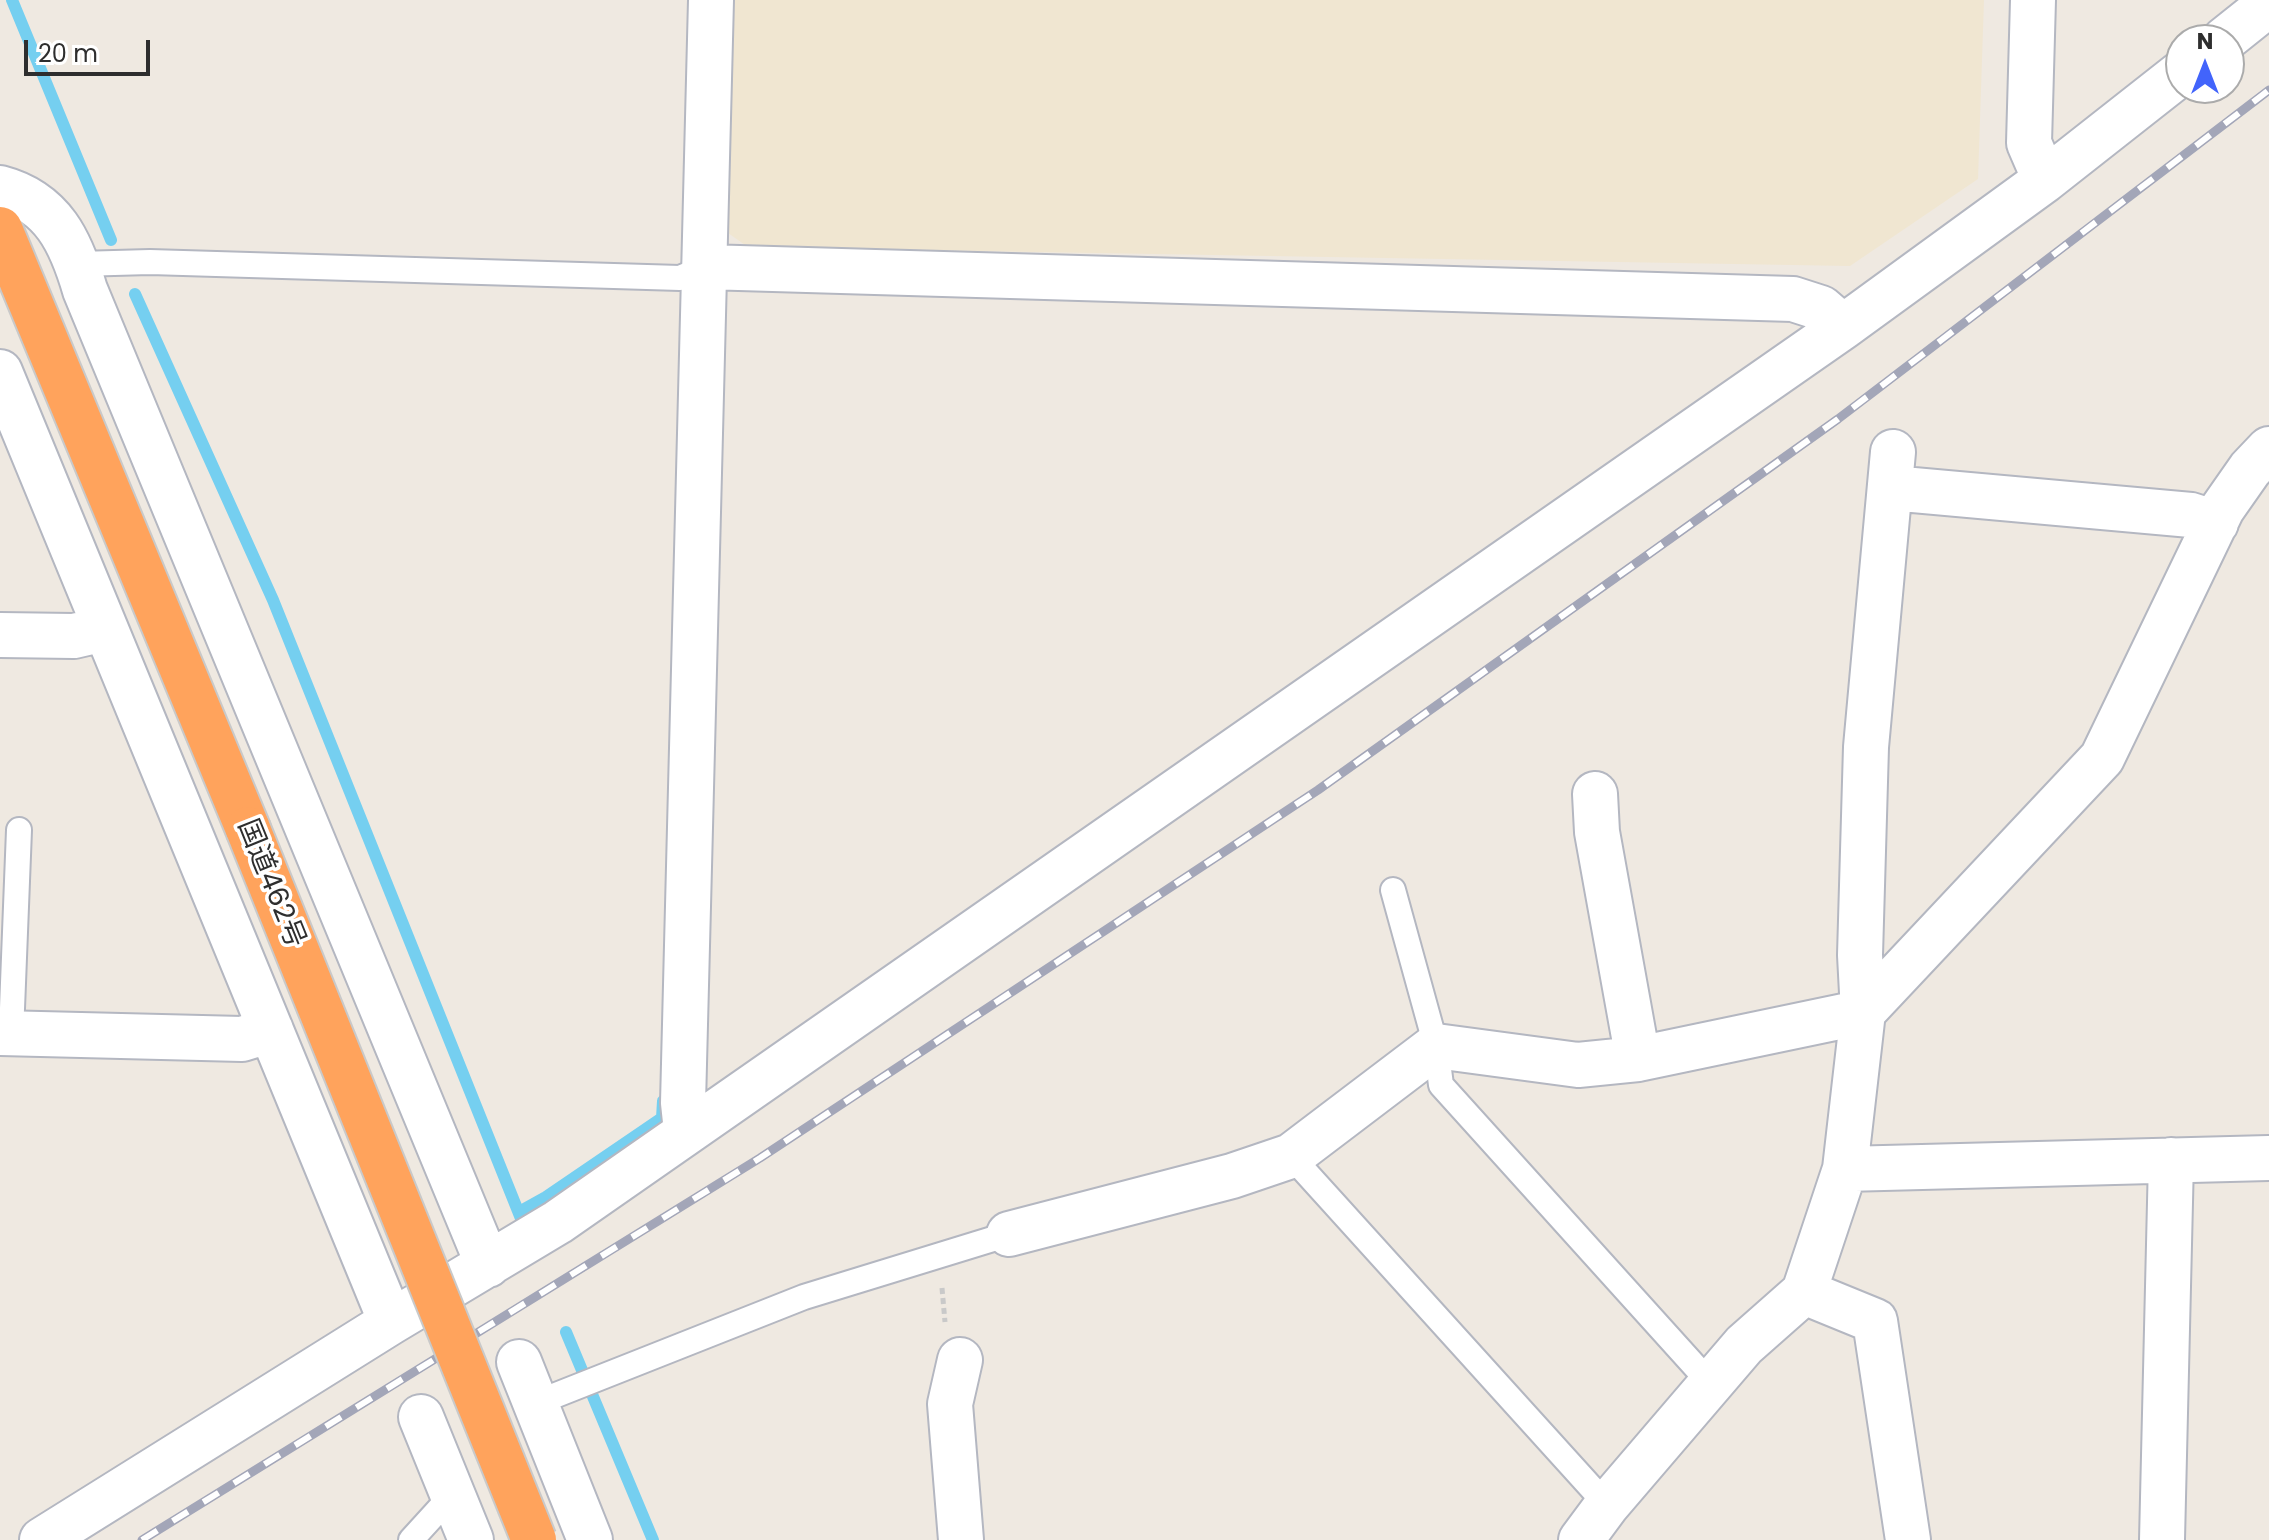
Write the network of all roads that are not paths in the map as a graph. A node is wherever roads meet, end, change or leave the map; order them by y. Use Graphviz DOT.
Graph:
graph roads {
  1 [pos="711,0"];
  2 [pos="2033,0"];
  3 [pos="2269,4"];
  4 [pos="2244,24"];
  5 [pos="2165,86"];
  6 [pos="2045,180"];
  7 [pos="0,188"];
  8 [pos="0,229"];
  9 [pos="78,264"];
  10 [pos="705,267"];
  11 [pos="1843,327"];
  12 [pos="0,372"];
  13 [pos="2269,449"];
  14 [pos="2216,523"];
  15 [pos="104,629"];
  16 [pos="0,635"];
  17 [pos="1595,794"];
  18 [pos="19,830"];
  19 [pos="1393,890"];
  20 [pos="1863,1012"];
  21 [pos="271,1030"];
  22 [pos="5,1033"];
  23 [pos="1436,1046"];
  24 [pos="1638,1059"];
  25 [pos="686,1131"];
  26 [pos="1291,1156"];
  27 [pos="2269,1158"];
  28 [pos="2171,1160"];
  29 [pos="1845,1169"];
  30 [pos="1009,1234"];
  31 [pos="488,1265"];
  32 [pos="1804,1292"];
  33 [pos="391,1322"];
  34 [pos="960,1360"];
  35 [pos="519,1362"];
  36 [pos="1711,1384"];
  37 [pos="548,1409"];
  38 [pos="421,1417"];
  39 [pos="452,1495"];
  40 [pos="1607,1505"];
  41 [pos="42,1540"];
  42 [pos="411,1540"];
  43 [pos="471,1540"];
  44 [pos="534,1540"];
  45 [pos="590,1540"];
  46 [pos="961,1540"];
  47 [pos="1581,1540"];
  48 [pos="1908,1540"];
  49 [pos="2162,1540"];
  1 -- 10 [label="street"];
  2 -- 6 [label="street"];
  3 -- 4 [label="street"];
  5 -- 6 [label="street"];
  6 -- 11 [label="street"];
  7 -- 9 [label="street"];
  8 -- 44 [label="highway, 国道462号, bridge"];
  9 -- 10 [label="lane"];
  9 -- 31 [label="street"];
  10 -- 11 [label="street"];
  10 -- 25 [label="street"];
  11 -- 25 [label="street"];
  12 -- 15 [label="street"];
  13 -- 14 [label="street"];
  14 -- 20 [label="street"];
  14 -- 20 [label="street"];
  15 -- 16 [label="street"];
  15 -- 21 [label="street"];
  17 -- 24 [label="street"];
  18 -- 22 [label="lane"];
  19 -- 23 [label="lane"];
  20 -- 24 [label="street"];
  20 -- 29 [label="street"];
  21 -- 22 [label="street"];
  21 -- 33 [label="street"];
  23 -- 24 [label="street"];
  23 -- 26 [label="street"];
  23 -- 36 [label="lane"];
  25 -- 31 [label="street"];
  26 -- 30 [label="street"];
  26 -- 40 [label="lane"];
  27 -- 28 [label="street"];
  28 -- 29 [label="street"];
  28 -- 49 [label="street"];
  29 -- 32 [label="street"];
  30 -- 37 [label="lane"];
  31 -- 33 [label="street"];
  32 -- 36 [label="street"];
  32 -- 48 [label="street"];
  33 -- 41 [label="street"];
  34 -- 46 [label="street"];
  35 -- 37 [label="street"];
  36 -- 40 [label="street"];
  37 -- 39 [label="street"];
  37 -- 45 [label="street"];
  38 -- 39 [label="street"];
  39 -- 42 [label="lane"];
  39 -- 43 [label="street"];
  40 -- 47 [label="street"];
}
